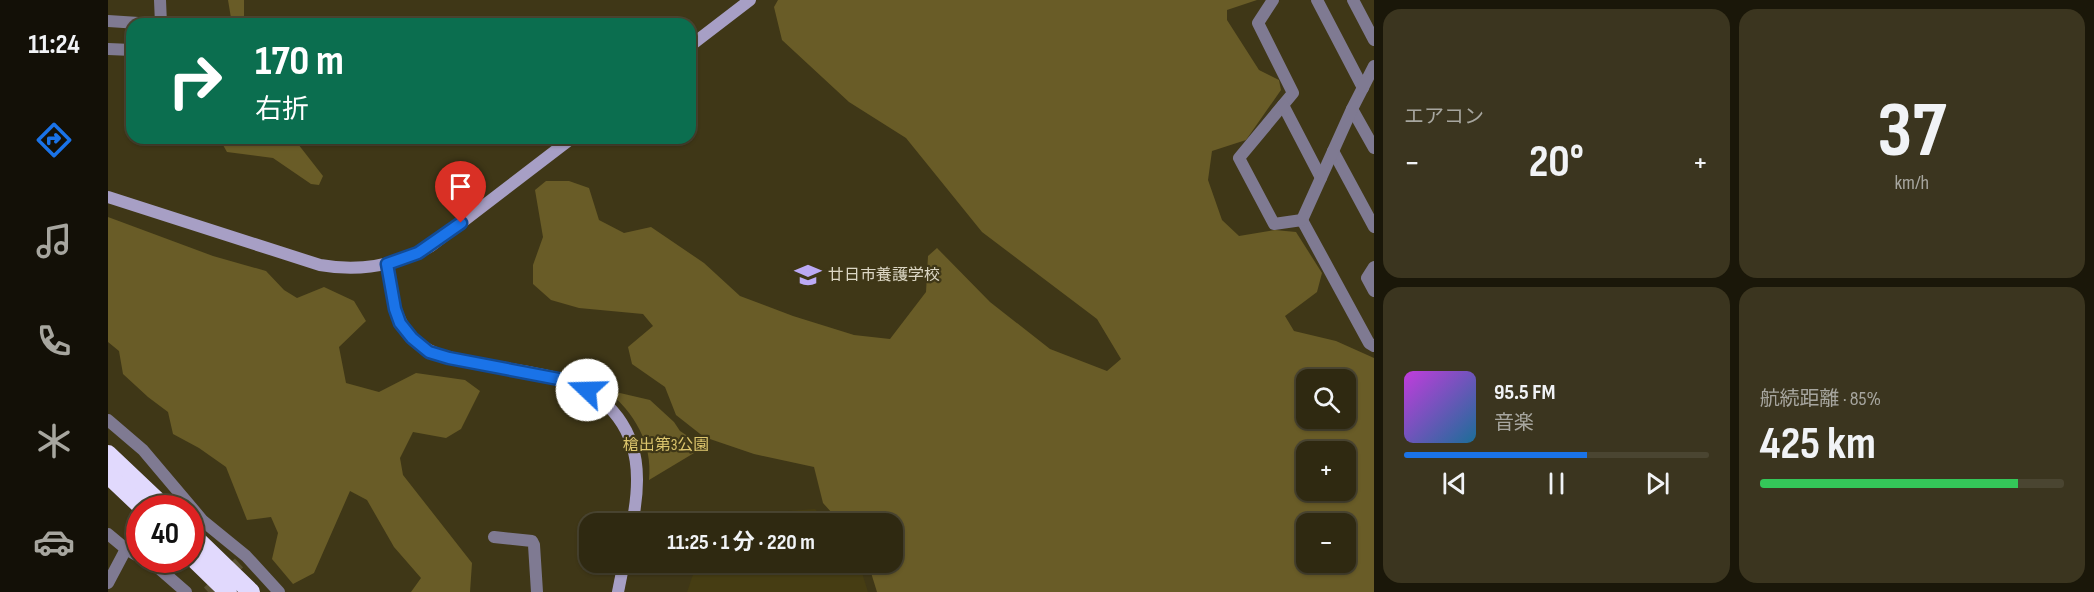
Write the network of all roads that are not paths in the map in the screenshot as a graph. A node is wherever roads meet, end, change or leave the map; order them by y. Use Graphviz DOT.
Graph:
graph roads {
  1 [pos="160,0"];
  2 [pos="750,0"];
  3 [pos="1273,0"];
  4 [pos="1317,0"];
  5 [pos="1353,0"];
  6 [pos="161,18"];
  7 [pos="108,21"];
  8 [pos="126,22"];
  9 [pos="1374,40"];
  10 [pos="696,41"];
  11 [pos="108,49"];
  12 [pos="126,50"];
  13 [pos="1370,77"];
  14 [pos="1283,105"];
  15 [pos="1352,109"];
  16 [pos="564,144"];
  17 [pos="1374,148"];
  18 [pos="1333,151"];
  19 [pos="1321,177"];
  20 [pos="108,197"];
  21 [pos="1302,220"];
  22 [pos="1374,227"];
  23 [pos="387,264"];
  24 [pos="1374,267"];
  25 [pos="1374,291"];
  26 [pos="1374,346"];
  27 [pos="108,420"];
  28 [pos="108,454"];
  29 [pos="108,475"];
  30 [pos="129,495"];
  31 [pos="151,495"];
  32 [pos="634,513"];
  33 [pos="108,534"];
  34 [pos="494,537"];
  35 [pos="204,547"];
  36 [pos="126,549"];
  37 [pos="204,569"];
  38 [pos="164,573"];
  39 [pos="622,573"];
  40 [pos="108,583"];
  41 [pos="186,592"];
  42 [pos="228,592"];
  43 [pos="251,592"];
  44 [pos="279,592"];
  45 [pos="537,592"];
  46 [pos="618,592"];
  1 -- 6 [label="street"];
  2 -- 10 [label="street"];
  3 -- 14 [label="street"];
  4 -- 13 [label="street"];
  5 -- 9 [label="street"];
  7 -- 8 [label="street"];
  11 -- 12 [label="street"];
  13 -- 15 [label="street"];
  14 -- 19 [label="street"];
  14 -- 21 [label="street"];
  15 -- 17 [label="street"];
  15 -- 18 [label="street"];
  16 -- 23 [label="street"];
  18 -- 19 [label="street"];
  18 -- 22 [label="street"];
  19 -- 21 [label="street"];
  20 -- 23 [label="street"];
  21 -- 26 [label="street"];
  23 -- 32 [label="street"];
  24 -- 25 [label="street"];
  27 -- 44 [label="street"];
  28 -- 31 [label="highway"];
  29 -- 30 [label="highway"];
  33 -- 36 [label="street"];
  34 -- 45 [label="street"];
  35 -- 43 [label="highway"];
  36 -- 40 [label="street"];
  37 -- 42 [label="highway"];
  38 -- 41 [label="street"];
  39 -- 46 [label="street"];
}
